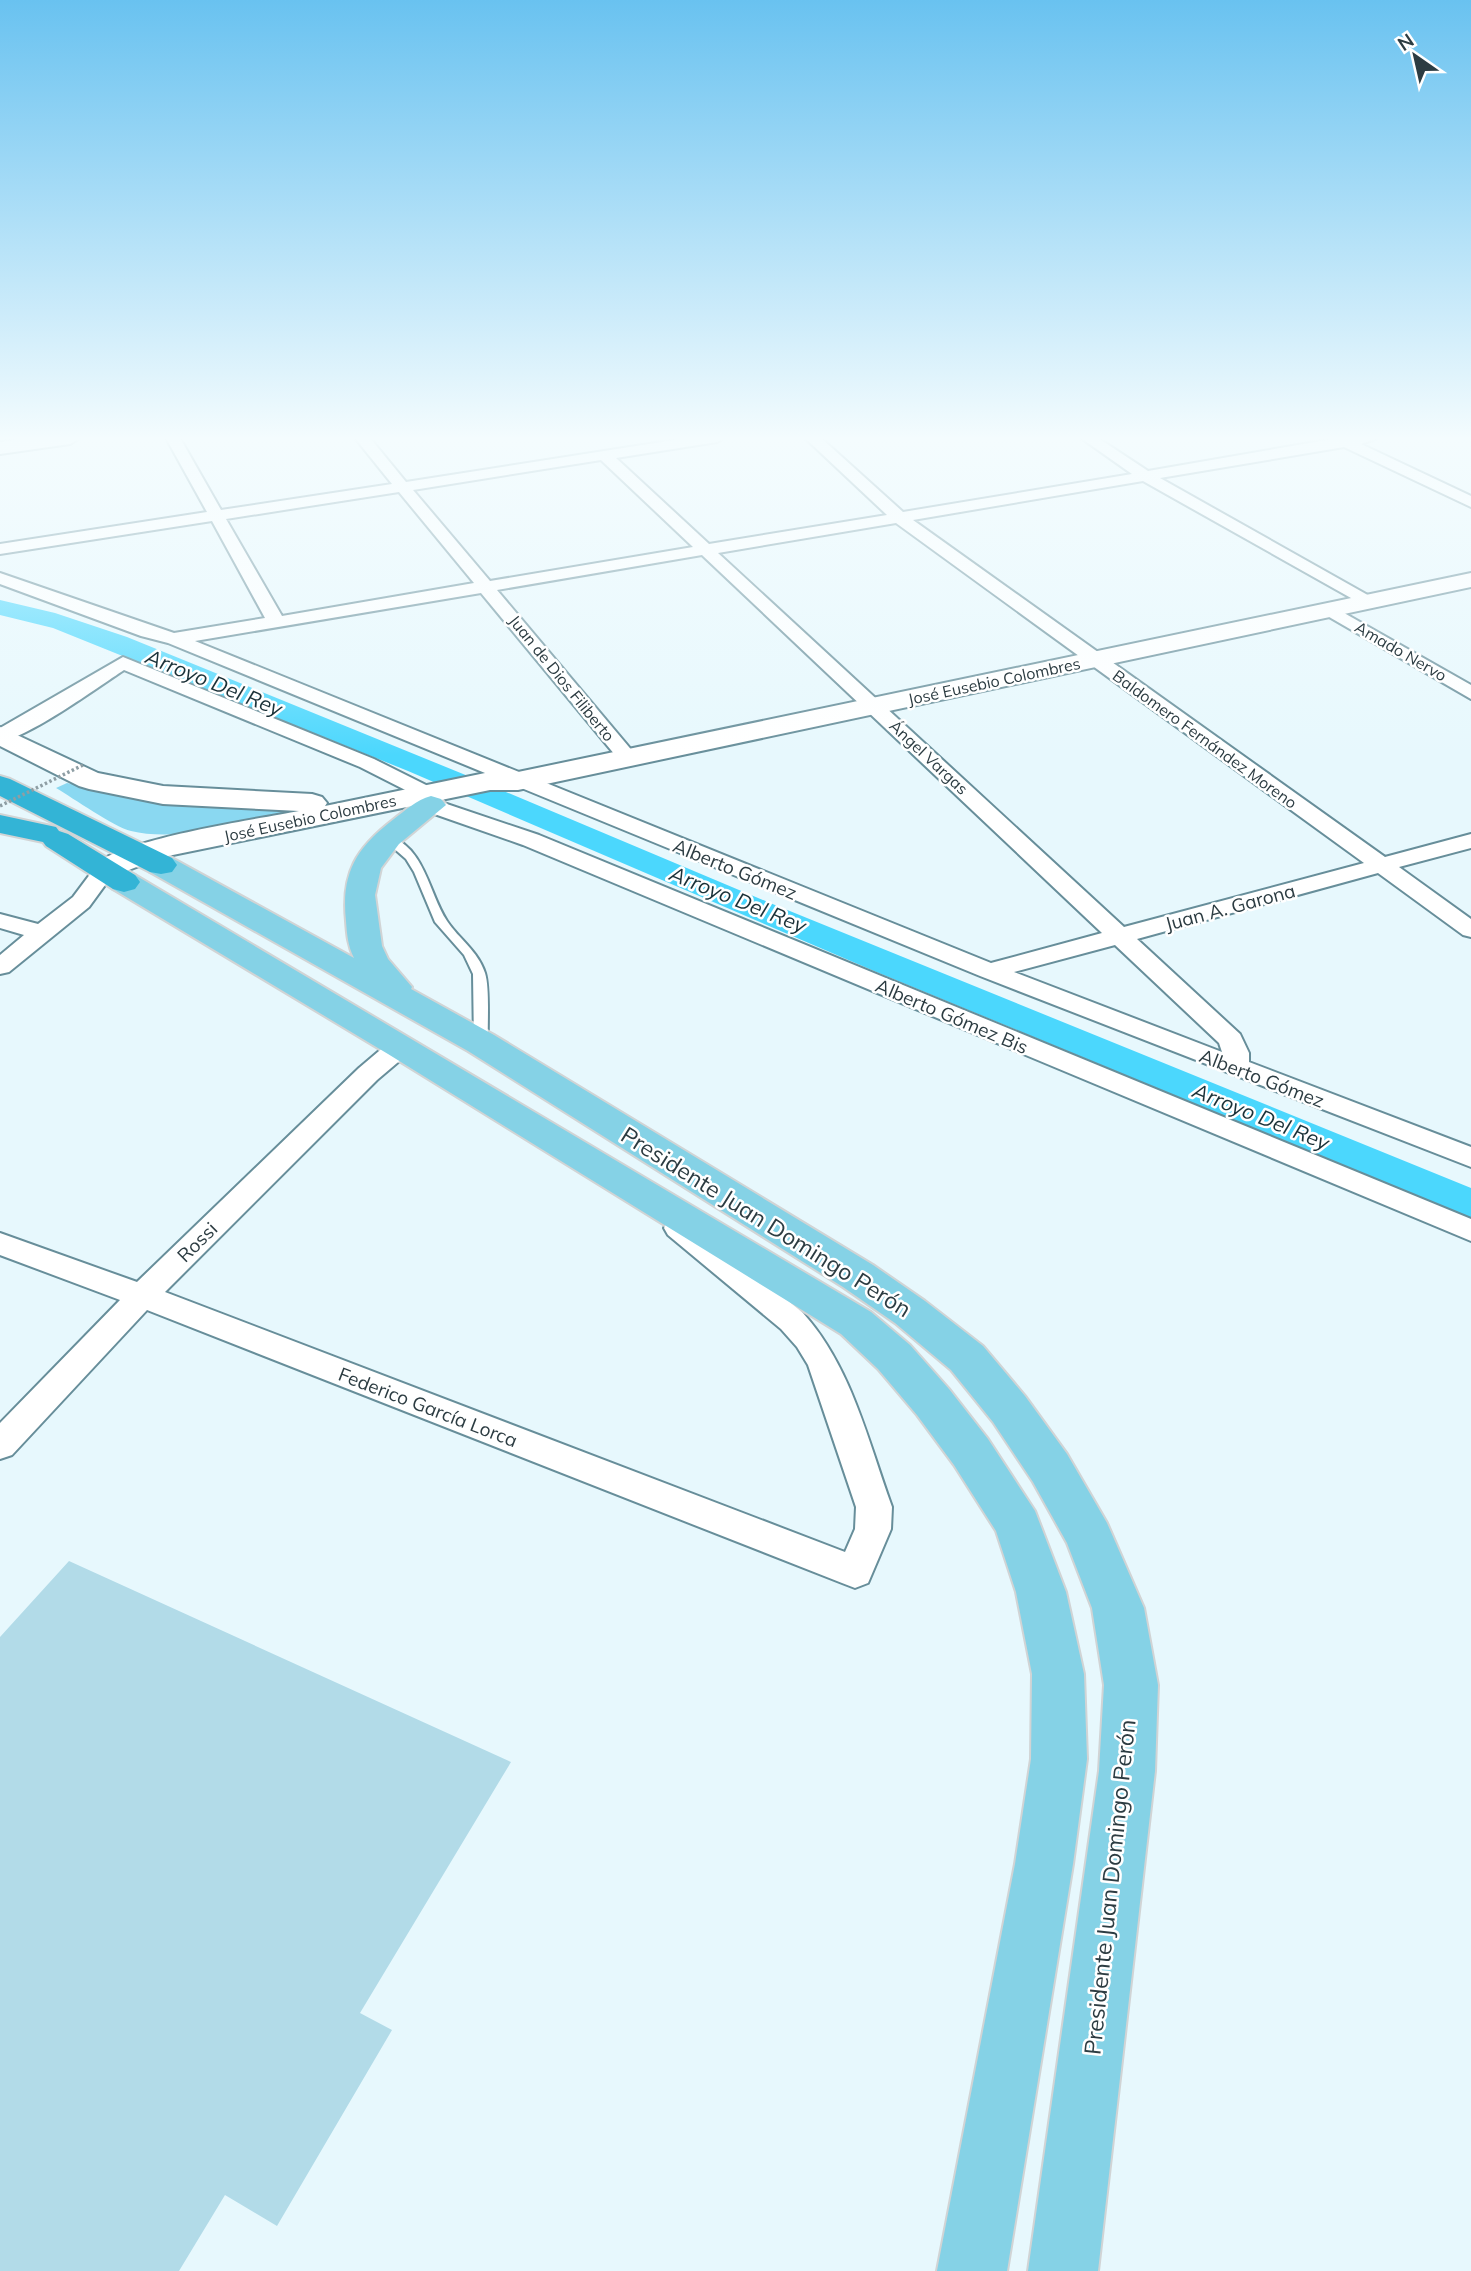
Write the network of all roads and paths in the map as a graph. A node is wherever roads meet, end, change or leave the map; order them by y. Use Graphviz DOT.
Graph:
graph roads {
  1 [pos="31,544"];
  2 [pos="234,544"];
  3 [pos="451,544"];
  4 [pos="698,544"];
  5 [pos="745,544"];
  6 [pos="937,544"];
  7 [pos="1265,544"];
  8 [pos="0,549"];
  9 [pos="705,551"];
  10 [pos="0,578"];
  11 [pos="1471,580"];
  12 [pos="486,586"];
  13 [pos="1367,602"];
  14 [pos="1330,610"];
  15 [pos="275,621"];
  16 [pos="174,639"];
  17 [pos="1093,659"];
  18 [pos="1471,693"];
  19 [pos="877,707"];
  20 [pos="1,745"];
  21 [pos="627,757"];
  22 [pos="85,764"];
  23 [pos="506,783"];
  24 [pos="0,785"];
  25 [pos="439,797"];
  26 [pos="388,802"];
  27 [pos="0,807"];
  28 [pos="0,824"];
  29 [pos="80,827"];
  30 [pos="45,833"];
  31 [pos="388,838"];
  32 [pos="1471,841"];
  33 [pos="1382,866"];
  34 [pos="132,868"];
  35 [pos="0,921"];
  36 [pos="1471,930"];
  37 [pos="42,933"];
  38 [pos="1121,937"];
  39 [pos="0,967"];
  40 [pos="989,971"];
  41 [pos="406,999"];
  42 [pos="481,1043"];
  43 [pos="401,1046"];
  44 [pos="1236,1068"];
  45 [pos="1471,1158"];
  46 [pos="612,1174"];
  47 [pos="1471,1231"];
  48 [pos="0,1244"];
  49 [pos="142,1296"];
  50 [pos="0,1446"];
  51 [pos="972,2271"];
  52 [pos="1063,2271"];
  1 -- 8 [label="street"];
  2 -- 15 [label="street"];
  3 -- 12 [label="street, Juan de Dios Filiberto"];
  4 -- 9 [label="street, Ángel Vargas"];
  5 -- 9 [label="street"];
  6 -- 17 [label="street, Baldomero Fernández Moreno"];
  7 -- 13 [label="street"];
  9 -- 12 [label="street"];
  9 -- 19 [label="street, Ángel Vargas"];
  10 -- 16 [label="street, Alberto Gómez"];
  11 -- 13 [label="street, José Eusebio Colombres"];
  12 -- 15 [label="street"];
  12 -- 21 [label="street, Juan de Dios Filiberto"];
  13 -- 14 [label="street, José Eusebio Colombres"];
  14 -- 17 [label="street, José Eusebio Colombres"];
  14 -- 18 [label="street, Amado Nervo"];
  15 -- 16 [label="street"];
  16 -- 23 [label="street, Alberto Gómez"];
  17 -- 19 [label="street, José Eusebio Colombres"];
  17 -- 33 [label="street, Baldomero Fernández Moreno"];
  19 -- 21 [label="street, José Eusebio Colombres"];
  19 -- 38 [label="street, Ángel Vargas"];
  20 -- 25 [label="street, Alberto Gómez Bis"];
  20 -- 26 [label="street"];
  20 -- 29 [label="highway"];
  21 -- 23 [label="street, José Eusebio Colombres"];
  22 -- 27 [label="path, bridge"];
  23 -- 25 [label="street, José Eusebio Colombres"];
  23 -- 40 [label="street, Alberto Gómez"];
  24 -- 29 [label="highway"];
  25 -- 26 [label="street, José Eusebio Colombres"];
  25 -- 31 [label="main road"];
  25 -- 34 [label="street, José Eusebio Colombres"];
  25 -- 47 [label="street, Alberto Gómez Bis"];
  26 -- 34 [label="street, José Eusebio Colombres"];
  27 -- 30 [label="highway"];
  28 -- 30 [label="highway"];
  29 -- 34 [label="highway"];
  30 -- 34 [label="highway"];
  31 -- 41 [label="main road"];
  31 -- 42 [label="lane"];
  32 -- 33 [label="street, Juan A. Garona"];
  33 -- 36 [label="street, Baldomero Fernández Moreno"];
  33 -- 38 [label="street, Juan A. Garona"];
  34 -- 37 [label="street"];
  34 -- 41 [label="main road, Presidente Juan Domingo Perón"];
  34 -- 43 [label="main road, Presidente Juan Domingo Perón"];
  35 -- 37 [label="street"];
  37 -- 39 [label="street"];
  38 -- 40 [label="street, Juan A. Garona"];
  38 -- 44 [label="street, Ángel Vargas"];
  40 -- 44 [label="street, Alberto Gómez"];
  41 -- 42 [label="main road, Presidente Juan Domingo Perón"];
  42 -- 52 [label="main road, Presidente Juan Domingo Perón"];
  43 -- 46 [label="main road, Presidente Juan Domingo Perón"];
  43 -- 49 [label="street, Rossi"];
  44 -- 45 [label="street, Alberto Gómez"];
  46 -- 49 [label="street, Federico García Lorca"];
  46 -- 51 [label="main road, Presidente Juan Domingo Perón"];
  48 -- 49 [label="street, Federico García Lorca"];
  49 -- 50 [label="street, Rossi"];
}
